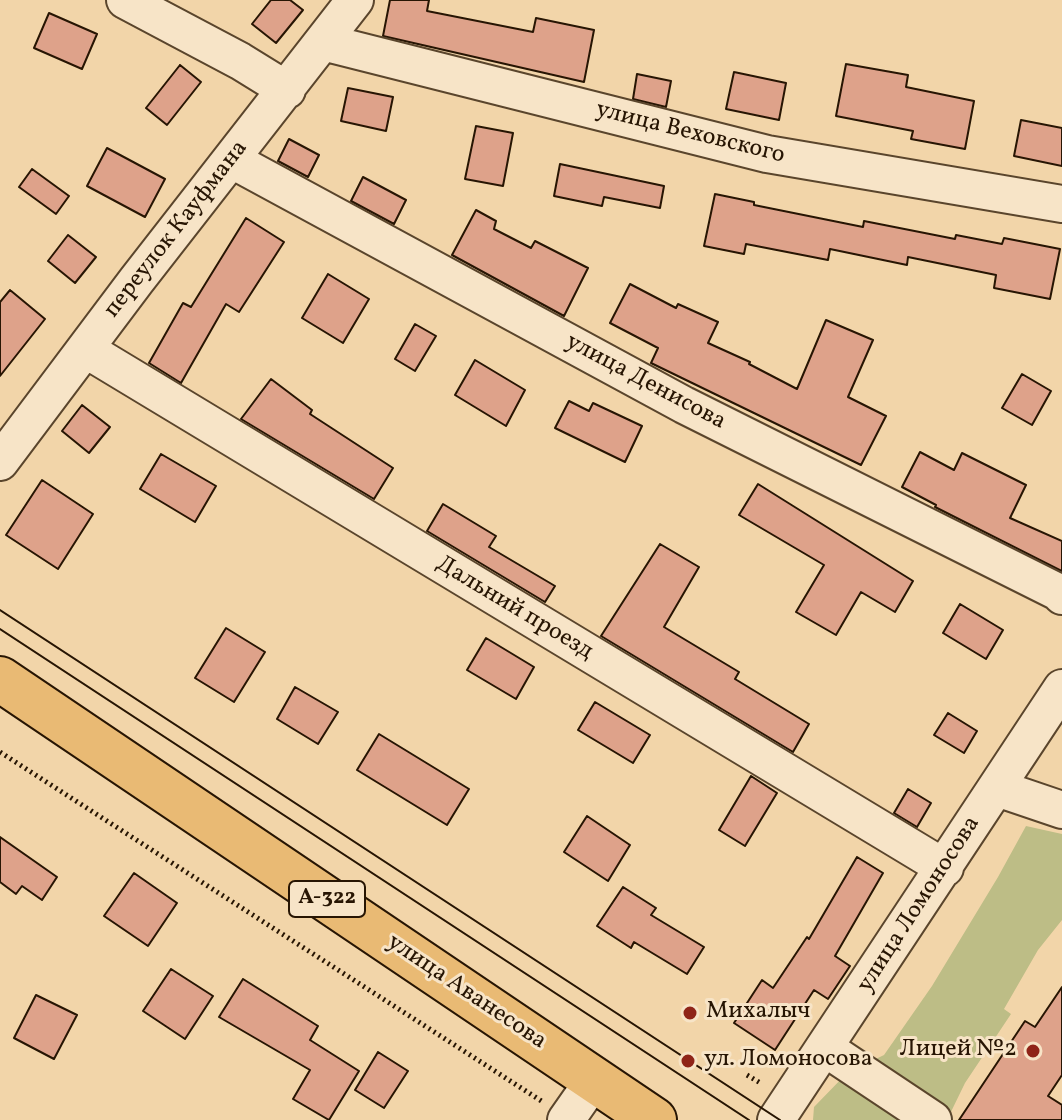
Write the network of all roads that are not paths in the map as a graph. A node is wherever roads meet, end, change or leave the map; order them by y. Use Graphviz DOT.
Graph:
graph roads {
  1 [pos="125,0"];
  2 [pos="355,0"];
  3 [pos="323,42"];
  4 [pos="287,90"];
  5 [pos="232,160"];
  6 [pos="1062,204"];
  7 [pos="85,349"];
  8 [pos="0,462"];
  9 [pos="1062,596"];
  10 [pos="0,679"];
  11 [pos="1062,688"];
  12 [pos="997,788"];
  13 [pos="1062,810"];
  14 [pos="945,868"];
  15 [pos="825,1048"];
  16 [pos="594,1080"];
  17 [pos="567,1119"];
  18 [pos="654,1120"];
  19 [pos="776,1120"];
  20 [pos="933,1120"];
  1 -- 4 [label="street"];
  2 -- 3 [label="street, переулок Кауфмана"];
  3 -- 4 [label="street, переулок Кауфмана"];
  3 -- 6 [label="street, улица Веховского"];
  4 -- 5 [label="street, переулок Кауфмана"];
  5 -- 7 [label="street, переулок Кауфмана"];
  5 -- 9 [label="street, улица Денисова"];
  7 -- 8 [label="street, переулок Кауфмана"];
  7 -- 14 [label="street, Дальний проезд"];
  10 -- 16 [label="highway, улица Аванесова / А-322"];
  11 -- 12 [label="street, улица Ломоносова"];
  12 -- 13 [label="street"];
  12 -- 14 [label="street, улица Ломоносова"];
  14 -- 15 [label="street, улица Ломоносова"];
  15 -- 19 [label="street, улица Ломоносова"];
  15 -- 20 [label="street"];
  16 -- 17 [label="street"];
  16 -- 18 [label="highway, улица Аванесова / А-322"];
}
